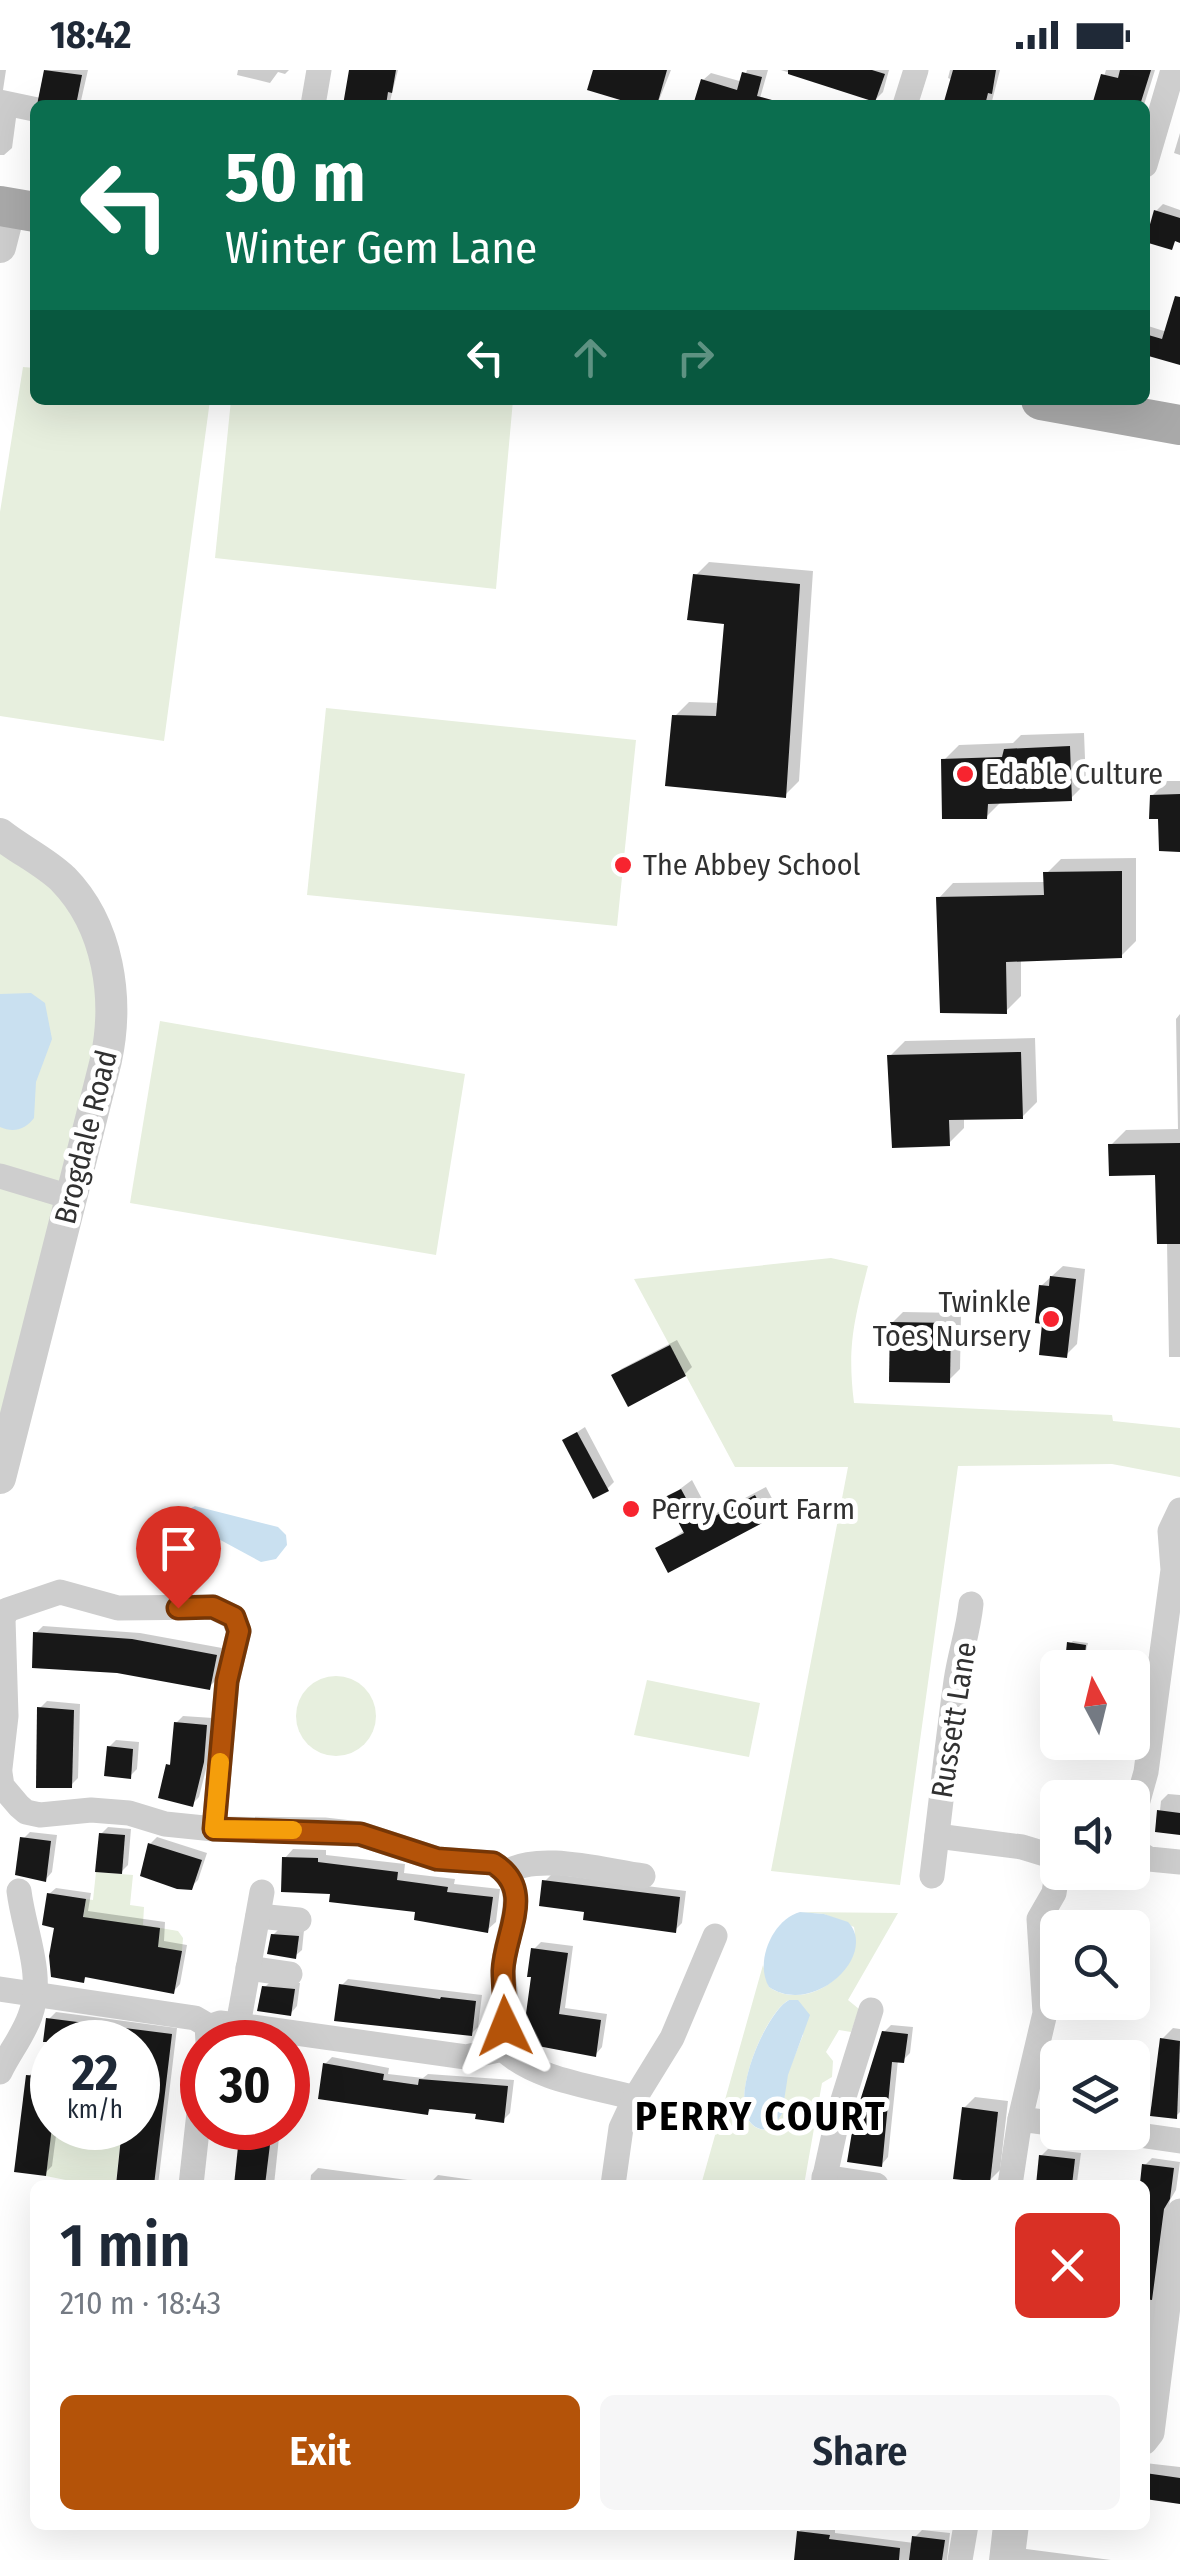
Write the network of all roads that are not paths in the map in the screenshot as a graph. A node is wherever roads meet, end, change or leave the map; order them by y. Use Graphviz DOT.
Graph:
graph roads {
  1 [pos="319,70"];
  2 [pos="916,70"];
  3 [pos="1173,87"];
  4 [pos="314,100"];
  5 [pos="907,100"];
  6 [pos="1150,151"];
  7 [pos="15,208"];
  8 [pos="0,246"];
  9 [pos="1080,405"];
  10 [pos="1180,425"];
  11 [pos="0,834"];
  12 [pos="0,1176"];
  13 [pos="70,1197"];
  14 [pos="0,1478"];
  15 [pos="1180,1510"];
  16 [pos="971,1604"];
  17 [pos="0,1770"];
  18 [pos="1144,1780"];
  19 [pos="214,1829"];
  20 [pos="937,1836"];
  21 [pos="1040,1852"];
  22 [pos="1150,1859"];
  23 [pos="1180,1862"];
  24 [pos="504,1872"];
  25 [pos="643,1876"];
  26 [pos="932,1876"];
  27 [pos="1054,1890"];
  28 [pos="19,1891"];
  29 [pos="299,1920"];
  30 [pos="715,1936"];
  31 [pos="248,1968"];
  32 [pos="290,1974"];
  33 [pos="0,1989"];
  34 [pos="35,1993"];
  35 [pos="872,2010"];
  36 [pos="200,2020"];
  37 [pos="239,2020"];
  38 [pos="310,2035"];
  39 [pos="503,2048"];
  40 [pos="0,2072"];
  41 [pos="634,2098"];
  42 [pos="1020,2120"];
  43 [pos="1040,2122"];
  44 [pos="1150,2137"];
  45 [pos="1180,2141"];
  46 [pos="195,2150"];
  47 [pos="192,2180"];
  48 [pos="614,2180"];
  49 [pos="824,2180"];
  50 [pos="1011,2180"];
  51 [pos="1180,2211"];
  52 [pos="1150,2436"];
  53 [pos="965,2530"];
  54 [pos="960,2560"];
  1 -- 4 [label="street"];
  2 -- 5 [label="street"];
  3 -- 6 [label="street"];
  7 -- 8 [label="street"];
  9 -- 10 [label="main road"];
  11 -- 13 [label="street, Brogdale Road"];
  12 -- 13 [label="street"];
  13 -- 14 [label="street, Brogdale Road"];
  15 -- 18 [label="street"];
  16 -- 20 [label="street, Russett Lane"];
  17 -- 19 [label="street"];
  17 -- 19 [label="street"];
  19 -- 24 [label="street"];
  20 -- 21 [label="street, Russett Lane"];
  20 -- 26 [label="street, Russett Lane"];
  22 -- 23 [label="street"];
  24 -- 25 [label="street"];
  24 -- 39 [label="street"];
  27 -- 42 [label="street"];
  28 -- 34 [label="street"];
  29 -- 31 [label="street"];
  30 -- 41 [label="street"];
  31 -- 32 [label="street"];
  31 -- 37 [label="street"];
  33 -- 34 [label="street"];
  34 -- 36 [label="street"];
  34 -- 40 [label="street"];
  35 -- 49 [label="street"];
  38 -- 39 [label="street"];
  39 -- 41 [label="street"];
  41 -- 48 [label="street"];
  42 -- 43 [label="street"];
  42 -- 50 [label="street"];
  44 -- 45 [label="street"];
  46 -- 47 [label="street"];
  51 -- 52 [label="street"];
  53 -- 54 [label="street"];
}
